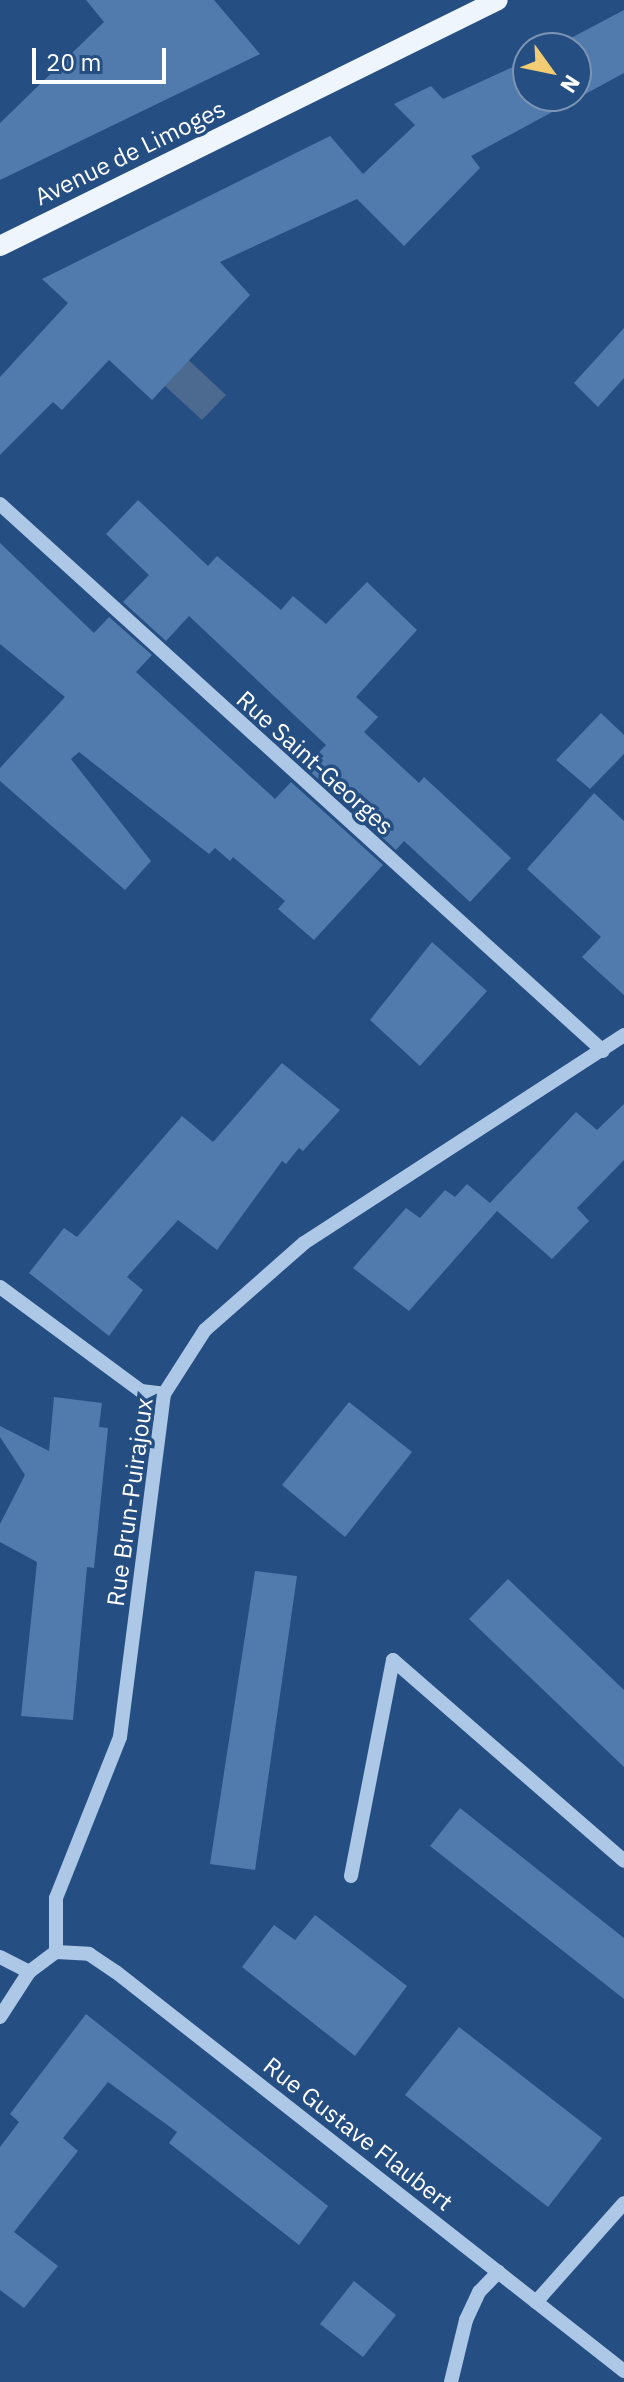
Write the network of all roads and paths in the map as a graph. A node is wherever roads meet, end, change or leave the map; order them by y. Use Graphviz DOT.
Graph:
graph roads {
  1 [pos="498,0"];
  2 [pos="0,246"];
  3 [pos="0,504"];
  4 [pos="624,1035"];
  5 [pos="603,1051"];
  6 [pos="0,1287"];
  7 [pos="164,1394"];
  8 [pos="624,1861"];
  9 [pos="351,1876"];
  10 [pos="56,1952"];
  11 [pos="0,1957"];
  12 [pos="29,1972"];
  13 [pos="0,2017"];
  14 [pos="624,2203"];
  15 [pos="498,2272"];
  16 [pos="536,2302"];
  17 [pos="624,2371"];
  18 [pos="451,2382"];
  1 -- 2 [label="main road, Avenue de Limoges"];
  3 -- 5 [label="street, Rue Saint-Georges"];
  4 -- 5 [label="street, Rue Brun-Puirajoux"];
  5 -- 7 [label="street, Rue Brun-Puirajoux"];
  6 -- 7 [label="street"];
  7 -- 10 [label="street, Rue Brun-Puirajoux"];
  8 -- 9 [label="street"];
  10 -- 12 [label="street"];
  10 -- 15 [label="street, Rue Gustave Flaubert"];
  11 -- 12 [label="street"];
  12 -- 13 [label="street"];
  14 -- 16 [label="street"];
  15 -- 16 [label="street, Rue Gustave Flaubert"];
  15 -- 18 [label="street"];
  16 -- 17 [label="street, Rue Gustave Flaubert"];
}
